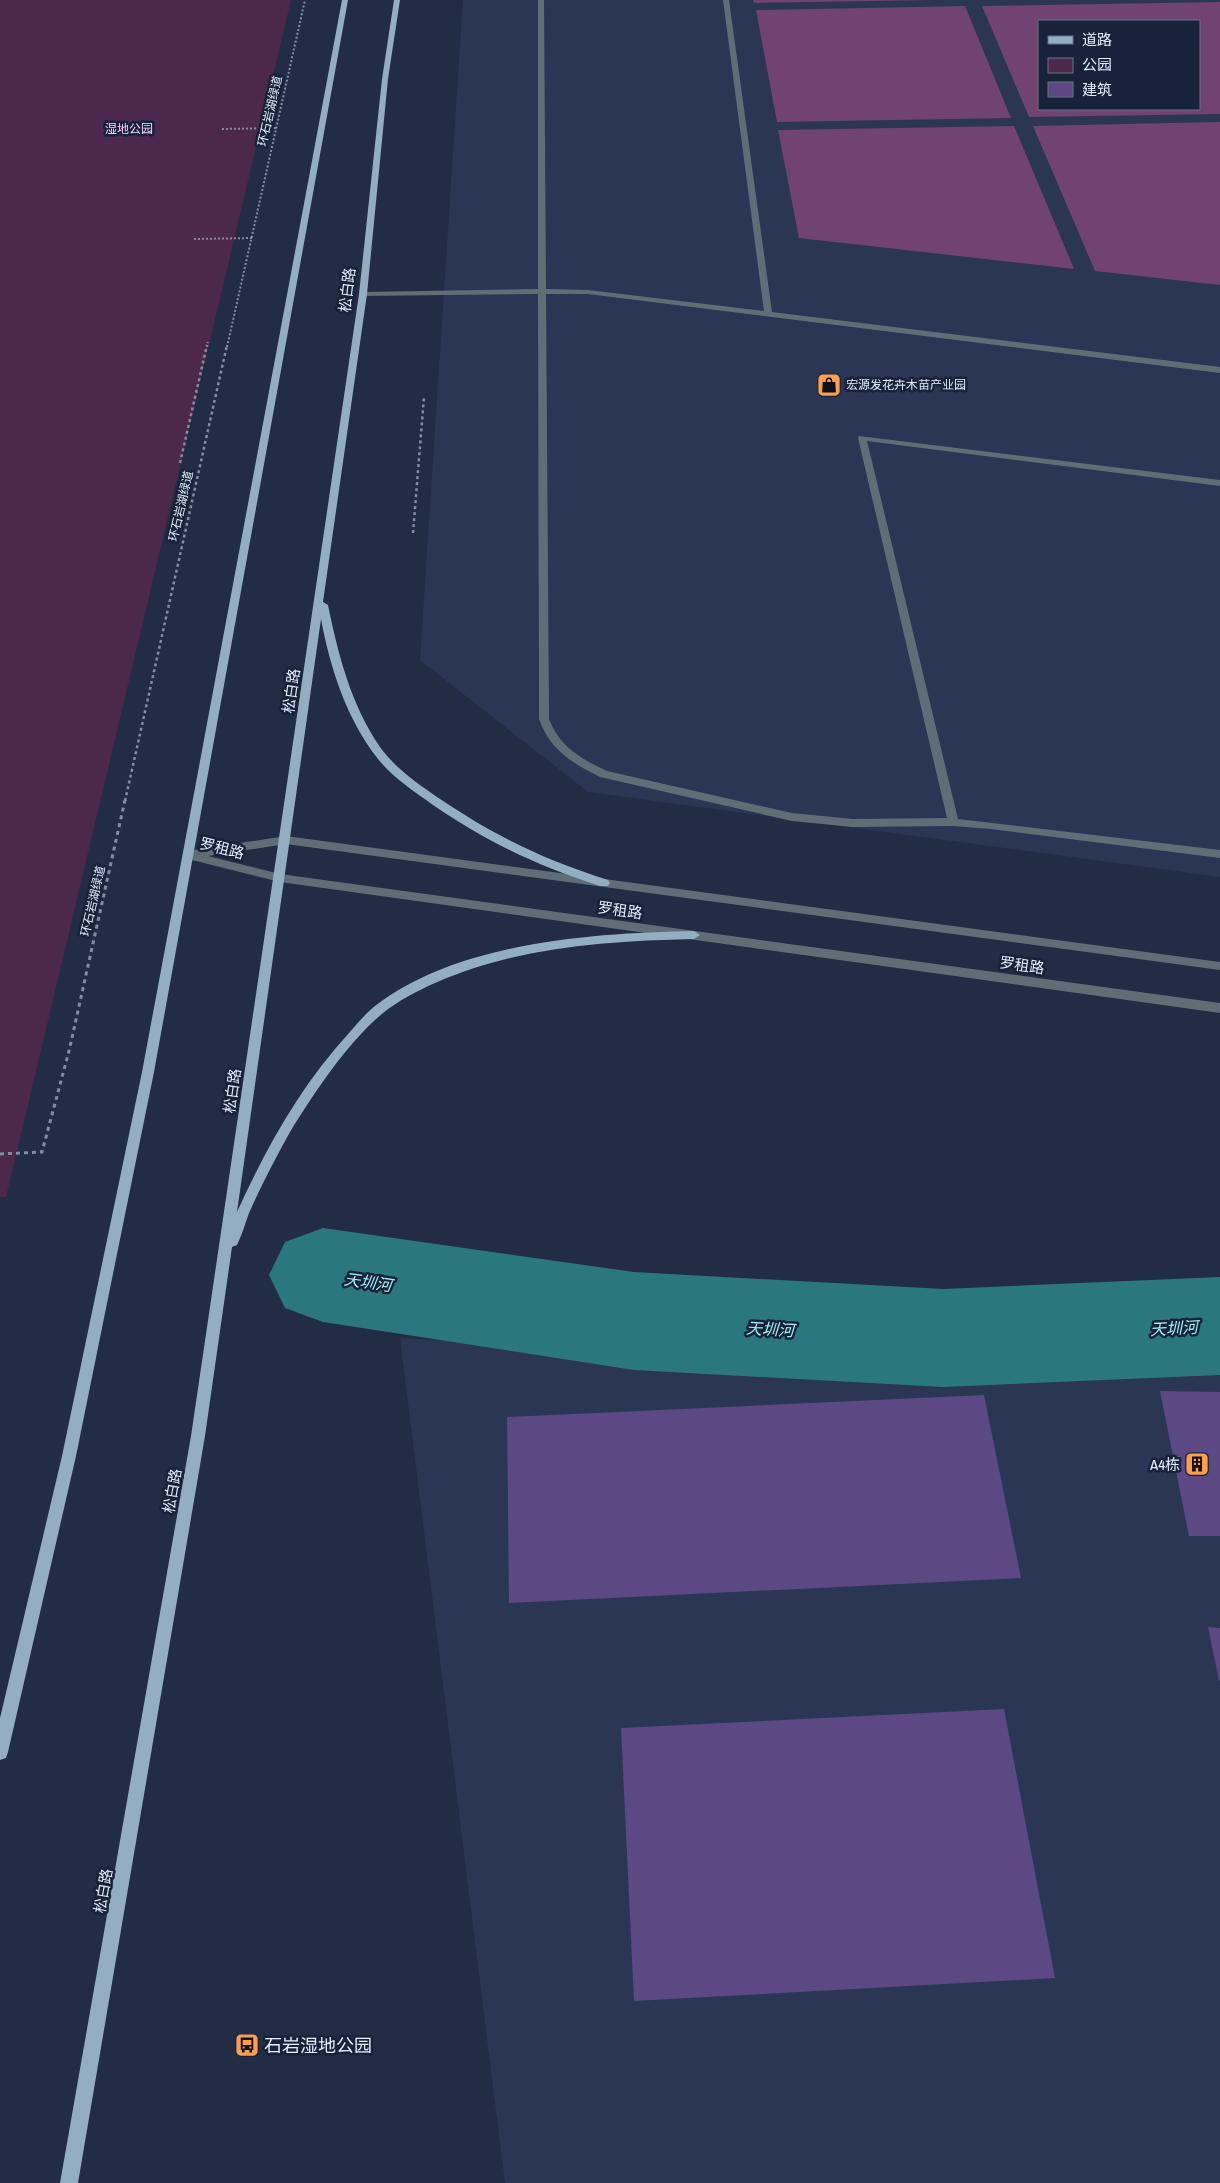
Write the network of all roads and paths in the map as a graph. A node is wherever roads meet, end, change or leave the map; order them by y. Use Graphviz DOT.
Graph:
graph roads {
  1 [pos="305,0"];
  2 [pos="345,0"];
  3 [pos="397,0"];
  4 [pos="541,0"];
  5 [pos="726,0"];
  6 [pos="222,128"];
  7 [pos="276,128"];
  8 [pos="194,238"];
  9 [pos="252,238"];
  10 [pos="542,290"];
  11 [pos="363,294"];
  12 [pos="768,314"];
  13 [pos="208,342"];
  14 [pos="1220,370"];
  15 [pos="424,396"];
  16 [pos="180,463"];
  17 [pos="1220,482"];
  18 [pos="413,533"];
  19 [pos="321,593"];
  20 [pos="953,822"];
  21 [pos="286,840"];
  22 [pos="1220,854"];
  23 [pos="188,855"];
  24 [pos="280,878"];
  25 [pos="604,883"];
  26 [pos="694,935"];
  27 [pos="1220,966"];
  28 [pos="1220,1008"];
  29 [pos="0,1154"];
  30 [pos="222,1267"];
  31 [pos="0,1752"];
  32 [pos="69,2183"];
  1 -- 7 [label="path, 环石岩湖绿道"];
  2 -- 23 [label="main road"];
  3 -- 11 [label="main road, 松白路"];
  4 -- 10 [label="street"];
  5 -- 12 [label="street"];
  6 -- 7 [label="path"];
  7 -- 9 [label="path, 环石岩湖绿道"];
  8 -- 9 [label="path"];
  9 -- 29 [label="path, 环石岩湖绿道"];
  10 -- 11 [label="street"];
  10 -- 12 [label="street"];
  10 -- 20 [label="street"];
  11 -- 19 [label="main road, 松白路"];
  12 -- 14 [label="street"];
  13 -- 16 [label="path"];
  15 -- 18 [label="path"];
  17 -- 20 [label="street"];
  19 -- 21 [label="main road, 松白路"];
  19 -- 25 [label="main road"];
  20 -- 22 [label="street"];
  21 -- 23 [label="street, 罗租路"];
  21 -- 24 [label="main road, 松白路"];
  21 -- 25 [label="street, 罗租路"];
  23 -- 24 [label="street, 罗租路"];
  23 -- 31 [label="main road"];
  24 -- 26 [label="street, 罗租路"];
  24 -- 30 [label="main road, 松白路"];
  25 -- 27 [label="street, 罗租路"];
  26 -- 28 [label="street, 罗租路"];
  26 -- 30 [label="main road"];
  30 -- 32 [label="main road, 松白路"];
}
